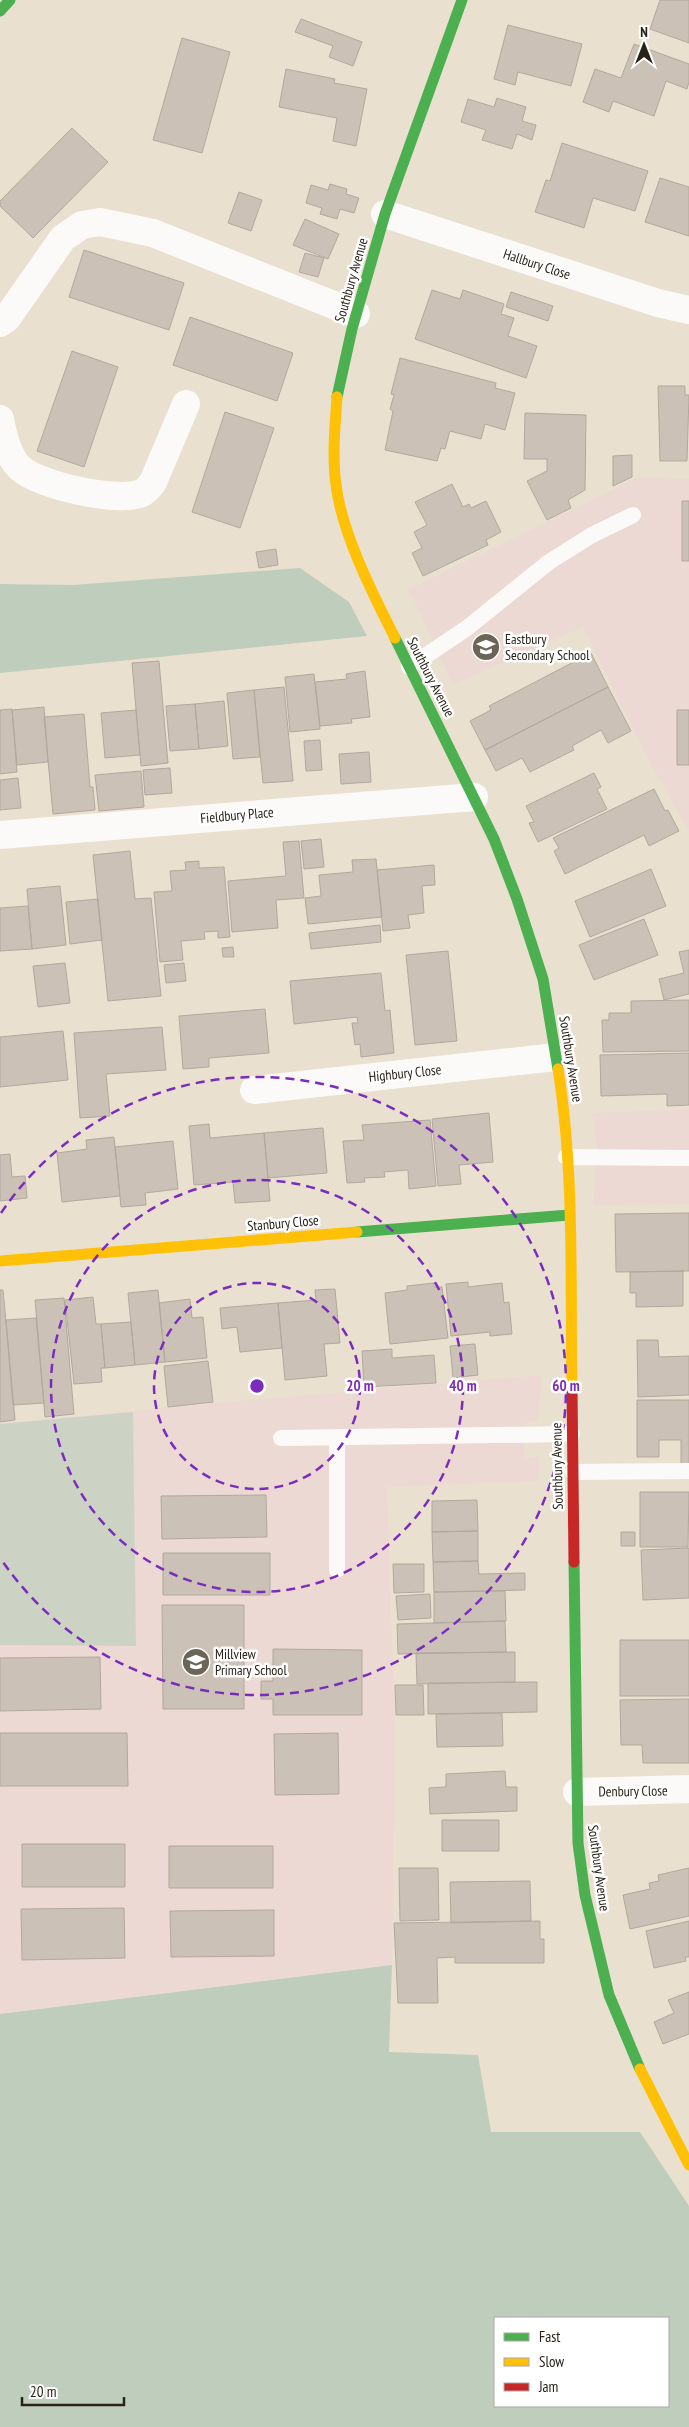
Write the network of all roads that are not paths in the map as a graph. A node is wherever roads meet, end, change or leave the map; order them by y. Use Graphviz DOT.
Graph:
graph roads {
  1 [pos="10,0"];
  2 [pos="462,0"];
  3 [pos="0,11"];
  4 [pos="385,214"];
  5 [pos="689,310"];
  6 [pos="356,314"];
  7 [pos="0,323"];
  8 [pos="186,404"];
  9 [pos="0,419"];
  10 [pos="633,514"];
  11 [pos="409,667"];
  12 [pos="474,797"];
  13 [pos="0,835"];
  14 [pos="556,1057"];
  15 [pos="254,1090"];
  16 [pos="566,1157"];
  17 [pos="689,1158"];
  18 [pos="568,1216"];
  19 [pos="0,1261"];
  20 [pos="572,1434"];
  21 [pos="337,1437"];
  22 [pos="280,1438"];
  23 [pos="689,1471"];
  24 [pos="572,1472"];
  25 [pos="337,1570"];
  26 [pos="689,1789"];
  27 [pos="577,1792"];
  28 [pos="689,2165"];
  1 -- 3 [label="street"];
  2 -- 4 [label="street, Southbury Avenue"];
  4 -- 5 [label="street, Hallbury Close"];
  4 -- 6 [label="street, Southbury Avenue"];
  6 -- 7 [label="street"];
  6 -- 11 [label="street, Southbury Avenue"];
  8 -- 9 [label="street"];
  10 -- 11 [label="lane"];
  11 -- 12 [label="street, Southbury Avenue"];
  12 -- 13 [label="street, Fieldbury Place"];
  12 -- 14 [label="street, Southbury Avenue"];
  14 -- 15 [label="street, Highbury Close"];
  14 -- 16 [label="street, Southbury Avenue"];
  16 -- 17 [label="lane"];
  16 -- 18 [label="street, Southbury Avenue"];
  18 -- 19 [label="street, Stanbury Close"];
  18 -- 20 [label="street, Southbury Avenue"];
  20 -- 21 [label="lane"];
  20 -- 24 [label="street, Southbury Avenue"];
  21 -- 22 [label="lane"];
  21 -- 25 [label="lane"];
  23 -- 24 [label="lane"];
  24 -- 27 [label="street, Southbury Avenue"];
  26 -- 27 [label="street, Denbury Close"];
  27 -- 28 [label="street, Southbury Avenue"];
}
